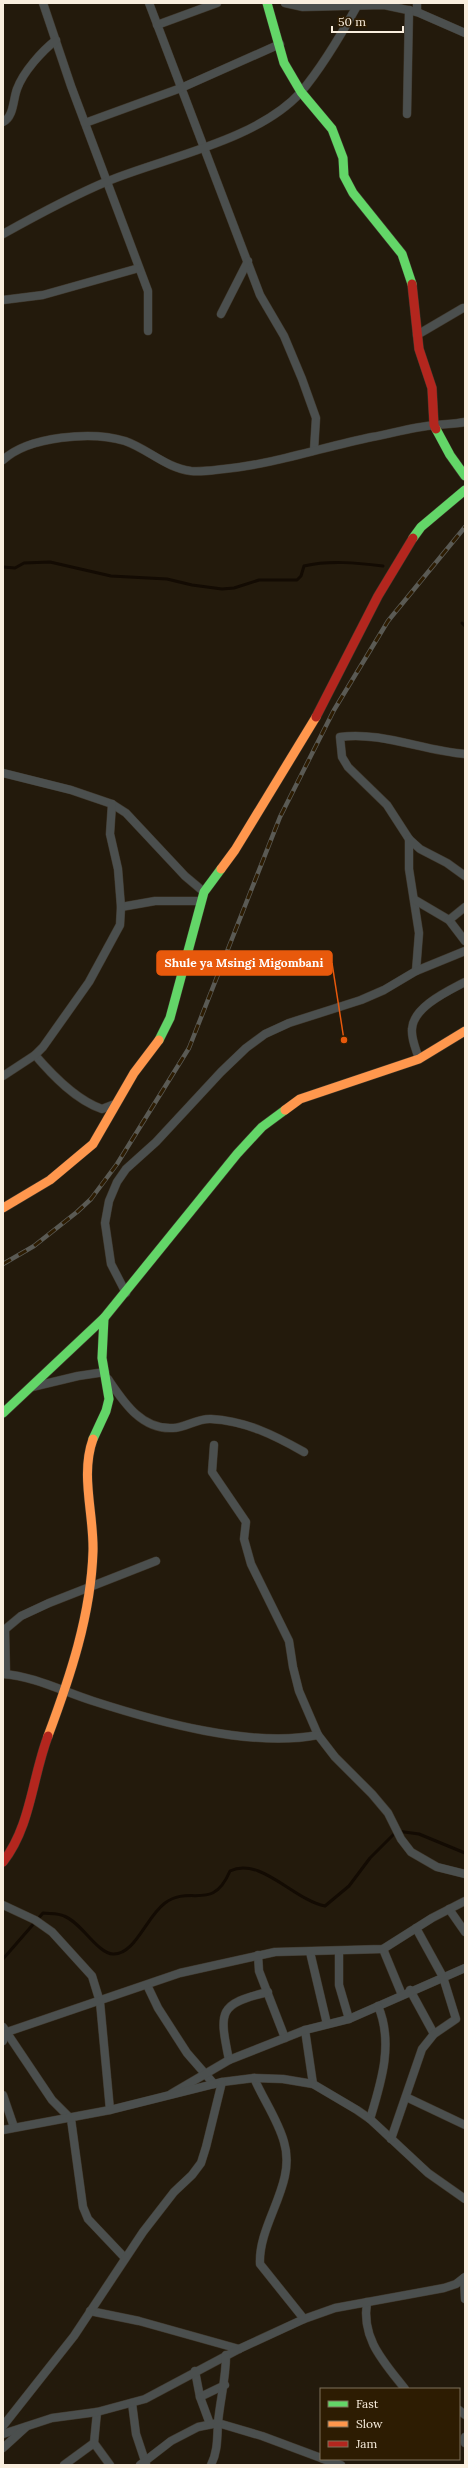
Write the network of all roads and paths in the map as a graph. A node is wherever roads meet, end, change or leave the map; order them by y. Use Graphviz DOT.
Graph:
graph roads {
  1 [pos="43,3"];
  2 [pos="149,3"];
  3 [pos="217,3"];
  4 [pos="267,3"];
  5 [pos="285,3"];
  6 [pos="417,3"];
  7 [pos="343,5"];
  8 [pos="357,6"];
  9 [pos="413,11"];
  10 [pos="157,25"];
  11 [pos="465,33"];
  12 [pos="56,40"];
  13 [pos="280,44"];
  14 [pos="181,88"];
  15 [pos="301,92"];
  16 [pos="407,114"];
  17 [pos="3,122"];
  18 [pos="85,123"];
  19 [pos="202,147"];
  20 [pos="108,181"];
  21 [pos="3,234"];
  22 [pos="248,261"];
  23 [pos="139,268"];
  24 [pos="3,300"];
  25 [pos="463,308"];
  26 [pos="221,314"];
  27 [pos="148,331"];
  28 [pos="417,335"];
  29 [pos="465,422"];
  30 [pos="434,425"];
  31 [pos="314,450"];
  32 [pos="3,460"];
  33 [pos="465,476"];
  34 [pos="465,490"];
  35 [pos="465,754"];
  36 [pos="4,774"];
  37 [pos="112,804"];
  38 [pos="409,840"];
  39 [pos="465,876"];
  40 [pos="203,897"];
  41 [pos="415,900"];
  42 [pos="121,907"];
  43 [pos="465,907"];
  44 [pos="449,920"];
  45 [pos="465,941"];
  46 [pos="465,951"];
  47 [pos="416,971"];
  48 [pos="465,982"];
  49 [pos="465,1031"];
  50 [pos="35,1055"];
  51 [pos="419,1059"];
  52 [pos="3,1076"];
  53 [pos="115,1104"];
  54 [pos="3,1208"];
  55 [pos="126,1293"];
  56 [pos="104,1318"];
  57 [pos="106,1375"];
  58 [pos="30,1388"];
  59 [pos="4,1411"];
  60 [pos="214,1445"];
  61 [pos="304,1452"];
  62 [pos="156,1561"];
  63 [pos="88,1588"];
  64 [pos="4,1630"];
  65 [pos="5,1674"];
  66 [pos="65,1691"];
  67 [pos="318,1736"];
  68 [pos="3,1862"];
  69 [pos="465,1874"];
  70 [pos="465,1901"];
  71 [pos="3,1905"];
  72 [pos="449,1909"];
  73 [pos="416,1928"];
  74 [pos="465,1932"];
  75 [pos="383,1949"];
  76 [pos="338,1951"];
  77 [pos="310,1952"];
  78 [pos="258,1955"];
  79 [pos="465,1968"];
  80 [pos="443,1978"];
  81 [pos="147,1984"];
  82 [pos="410,1990"];
  83 [pos="268,1992"];
  84 [pos="402,1994"];
  85 [pos="100,2002"];
  86 [pos="378,2006"];
  87 [pos="349,2019"];
  88 [pos="327,2024"];
  89 [pos="5,2030"];
  90 [pos="306,2030"];
  91 [pos="434,2034"];
  92 [pos="284,2038"];
  93 [pos="3,2041"];
  94 [pos="229,2060"];
  95 [pos="205,2073"];
  96 [pos="254,2078"];
  97 [pos="218,2083"];
  98 [pos="313,2084"];
  99 [pos="3,2095"];
  100 [pos="406,2097"];
  101 [pos="162,2099"];
  102 [pos="110,2110"];
  103 [pos="71,2119"];
  104 [pos="370,2119"];
  105 [pos="465,2125"];
  106 [pos="14,2127"];
  107 [pos="3,2130"];
  108 [pos="391,2139"];
  109 [pos="465,2199"];
  110 [pos="125,2258"];
  111 [pos="465,2278"];
  112 [pos="465,2299"];
  113 [pos="367,2302"];
  114 [pos="90,2311"];
  115 [pos="304,2319"];
  116 [pos="239,2349"];
  117 [pos="226,2355"];
  118 [pos="195,2371"];
  119 [pos="225,2385"];
  120 [pos="404,2388"];
  121 [pos="200,2397"];
  122 [pos="132,2403"];
  123 [pos="97,2412"];
  124 [pos="214,2424"];
  125 [pos="29,2425"];
  126 [pos="3,2426"];
  127 [pos="3,2434"];
  128 [pos="465,2437"];
  129 [pos="94,2443"];
  130 [pos="465,2443"];
  131 [pos="3,2448"];
  132 [pos="320,2458"];
  133 [pos="325,2460"];
  134 [pos="143,2464"];
  135 [pos="64,2465"];
  136 [pos="110,2465"];
  137 [pos="211,2465"];
  138 [pos="341,2465"];
  1 -- 12 [label="street"];
  2 -- 10 [label="street"];
  3 -- 10 [label="street"];
  4 -- 13 [label="street"];
  5 -- 7 [label="street"];
  6 -- 9 [label="street"];
  7 -- 8 [label="street"];
  8 -- 9 [label="street"];
  8 -- 15 [label="street"];
  9 -- 11 [label="street"];
  9 -- 16 [label="street"];
  10 -- 14 [label="street"];
  12 -- 17 [label="street"];
  12 -- 18 [label="street"];
  13 -- 14 [label="street"];
  13 -- 15 [label="street"];
  14 -- 18 [label="street"];
  14 -- 19 [label="street"];
  15 -- 19 [label="street"];
  15 -- 28 [label="street"];
  18 -- 20 [label="street"];
  19 -- 20 [label="street"];
  19 -- 22 [label="street"];
  20 -- 21 [label="street"];
  20 -- 23 [label="street"];
  22 -- 26 [label="street"];
  22 -- 31 [label="street"];
  23 -- 24 [label="street"];
  23 -- 27 [label="street"];
  25 -- 28 [label="street"];
  28 -- 30 [label="street"];
  29 -- 30 [label="street"];
  30 -- 31 [label="street"];
  30 -- 33 [label="street"];
  31 -- 32 [label="street"];
  34 -- 40 [label="street"];
  35 -- 38 [label="street"];
  36 -- 37 [label="street"];
  37 -- 40 [label="street"];
  37 -- 42 [label="street"];
  38 -- 39 [label="street"];
  38 -- 41 [label="street"];
  40 -- 42 [label="street"];
  40 -- 53 [label="street"];
  41 -- 44 [label="street"];
  41 -- 47 [label="street"];
  42 -- 50 [label="street"];
  43 -- 44 [label="street"];
  44 -- 45 [label="street"];
  46 -- 47 [label="street"];
  47 -- 55 [label="street"];
  48 -- 51 [label="street"];
  49 -- 51 [label="street"];
  50 -- 52 [label="street"];
  50 -- 53 [label="street"];
  51 -- 55 [label="street"];
  53 -- 54 [label="street"];
  55 -- 56 [label="street"];
  56 -- 57 [label="street"];
  56 -- 58 [label="street"];
  57 -- 58 [label="street"];
  57 -- 61 [label="street"];
  57 -- 63 [label="street"];
  58 -- 59 [label="street"];
  60 -- 67 [label="street"];
  62 -- 63 [label="street"];
  63 -- 64 [label="street"];
  63 -- 66 [label="street"];
  64 -- 65 [label="street"];
  65 -- 66 [label="street"];
  66 -- 67 [label="street"];
  66 -- 68 [label="street"];
  67 -- 69 [label="street"];
  70 -- 72 [label="street"];
  71 -- 85 [label="street"];
  72 -- 73 [label="street"];
  72 -- 74 [label="street"];
  73 -- 75 [label="street"];
  73 -- 80 [label="street"];
  75 -- 76 [label="street"];
  75 -- 84 [label="street"];
  76 -- 77 [label="street"];
  76 -- 87 [label="street"];
  77 -- 78 [label="street"];
  77 -- 88 [label="street"];
  78 -- 81 [label="street"];
  78 -- 83 [label="street"];
  79 -- 80 [label="street"];
  80 -- 82 [label="street"];
  80 -- 91 [label="street"];
  81 -- 85 [label="street"];
  81 -- 95 [label="street"];
  82 -- 84 [label="street"];
  82 -- 91 [label="street"];
  83 -- 92 [label="street"];
  83 -- 94 [label="street"];
  84 -- 86 [label="street"];
  85 -- 89 [label="street"];
  85 -- 102 [label="street"];
  86 -- 87 [label="street"];
  86 -- 104 [label="street"];
  87 -- 88 [label="street"];
  88 -- 90 [label="street"];
  89 -- 93 [label="street"];
  89 -- 103 [label="street"];
  90 -- 92 [label="street"];
  90 -- 98 [label="street"];
  91 -- 100 [label="street"];
  92 -- 94 [label="street"];
  94 -- 95 [label="street"];
  95 -- 97 [label="street"];
  95 -- 101 [label="street"];
  96 -- 97 [label="street"];
  96 -- 98 [label="street"];
  96 -- 115 [label="street"];
  97 -- 101 [label="street"];
  97 -- 110 [label="street"];
  98 -- 104 [label="street"];
  99 -- 106 [label="street"];
  100 -- 105 [label="street"];
  100 -- 108 [label="street"];
  101 -- 102 [label="street"];
  102 -- 103 [label="street"];
  103 -- 106 [label="street"];
  103 -- 110 [label="street"];
  104 -- 108 [label="street"];
  106 -- 107 [label="street"];
  108 -- 109 [label="street"];
  110 -- 114 [label="street"];
  111 -- 112 [label="street"];
  111 -- 113 [label="street"];
  113 -- 115 [label="street"];
  113 -- 120 [label="street"];
  114 -- 116 [label="street"];
  114 -- 126 [label="street"];
  115 -- 116 [label="street"];
  116 -- 117 [label="street"];
  117 -- 118 [label="street"];
  117 -- 119 [label="street"];
  118 -- 121 [label="street"];
  118 -- 122 [label="street"];
  119 -- 121 [label="street"];
  119 -- 124 [label="street"];
  121 -- 124 [label="street"];
  122 -- 123 [label="street"];
  122 -- 134 [label="street"];
  123 -- 125 [label="street"];
  123 -- 129 [label="street"];
  124 -- 132 [label="street"];
  124 -- 134 [label="street"];
  124 -- 137 [label="street"];
  125 -- 127 [label="street"];
  125 -- 131 [label="street"];
  128 -- 130 [label="street"];
  129 -- 135 [label="street"];
  129 -- 136 [label="street"];
  133 -- 138 [label="street"];
}
